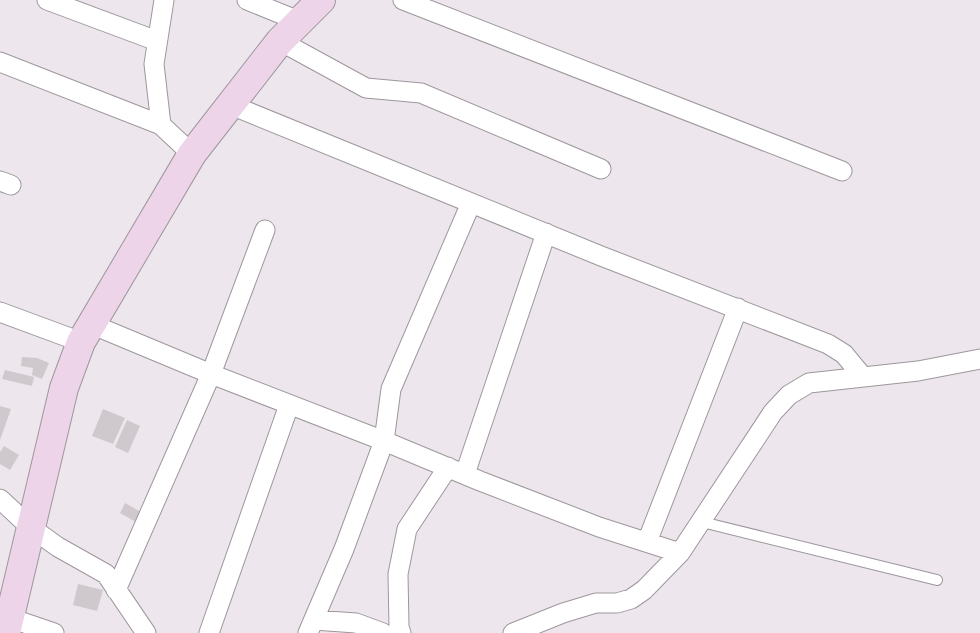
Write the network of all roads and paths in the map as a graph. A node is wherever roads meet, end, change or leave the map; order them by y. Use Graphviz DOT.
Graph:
graph roads {
  1 [pos="47,0"];
  2 [pos="164,0"];
  3 [pos="247,0"];
  4 [pos="321,0"];
  5 [pos="403,0"];
  6 [pos="301,22"];
  7 [pos="157,41"];
  8 [pos="280,41"];
  9 [pos="2,67"];
  10 [pos="232,105"];
  11 [pos="161,125"];
  12 [pos="192,154"];
  13 [pos="601,169"];
  14 [pos="842,171"];
  15 [pos="472,203"];
  16 [pos="265,230"];
  17 [pos="546,233"];
  18 [pos="738,308"];
  19 [pos="0,312"];
  20 [pos="86,333"];
  21 [pos="980,360"];
  22 [pos="211,374"];
  23 [pos="864,376"];
  24 [pos="288,405"];
  25 [pos="384,441"];
  26 [pos="456,471"];
  27 [pos="0,498"];
  28 [pos="702,522"];
  29 [pos="30,527"];
  30 [pos="647,542"];
  31 [pos="680,553"];
  32 [pos="937,580"];
  33 [pos="116,590"];
  34 [pos="8,611"];
  35 [pos="311,626"];
  36 [pos="54,633"];
  37 [pos="146,633"];
  38 [pos="209,633"];
  39 [pos="383,633"];
  40 [pos="402,633"];
  41 [pos="513,633"];
  1 -- 7 [label="street"];
  2 -- 7 [label="street"];
  3 -- 6 [label="street"];
  4 -- 6 [label="street"];
  5 -- 14 [label="street"];
  6 -- 8 [label="street"];
  7 -- 11 [label="street"];
  8 -- 10 [label="street"];
  8 -- 13 [label="street"];
  9 -- 11 [label="street"];
  10 -- 12 [label="street"];
  10 -- 15 [label="street"];
  11 -- 12 [label="street"];
  12 -- 20 [label="street"];
  15 -- 17 [label="street"];
  15 -- 25 [label="street"];
  16 -- 22 [label="street"];
  17 -- 18 [label="street"];
  17 -- 26 [label="street"];
  18 -- 23 [label="street"];
  18 -- 30 [label="street"];
  19 -- 20 [label="street"];
  20 -- 22 [label="street"];
  20 -- 29 [label="street"];
  21 -- 23 [label="street"];
  22 -- 24 [label="street"];
  22 -- 33 [label="street"];
  23 -- 28 [label="street"];
  24 -- 25 [label="street"];
  24 -- 38 [label="street"];
  25 -- 26 [label="street"];
  25 -- 35 [label="street"];
  26 -- 30 [label="street"];
  26 -- 40 [label="street"];
  27 -- 29 [label="street"];
  28 -- 31 [label="street"];
  28 -- 32 [label="lane"];
  29 -- 33 [label="street"];
  29 -- 34 [label="street"];
  30 -- 31 [label="street"];
  31 -- 41 [label="street"];
  33 -- 37 [label="street"];
  34 -- 36 [label="street"];
  35 -- 39 [label="street"];
}
